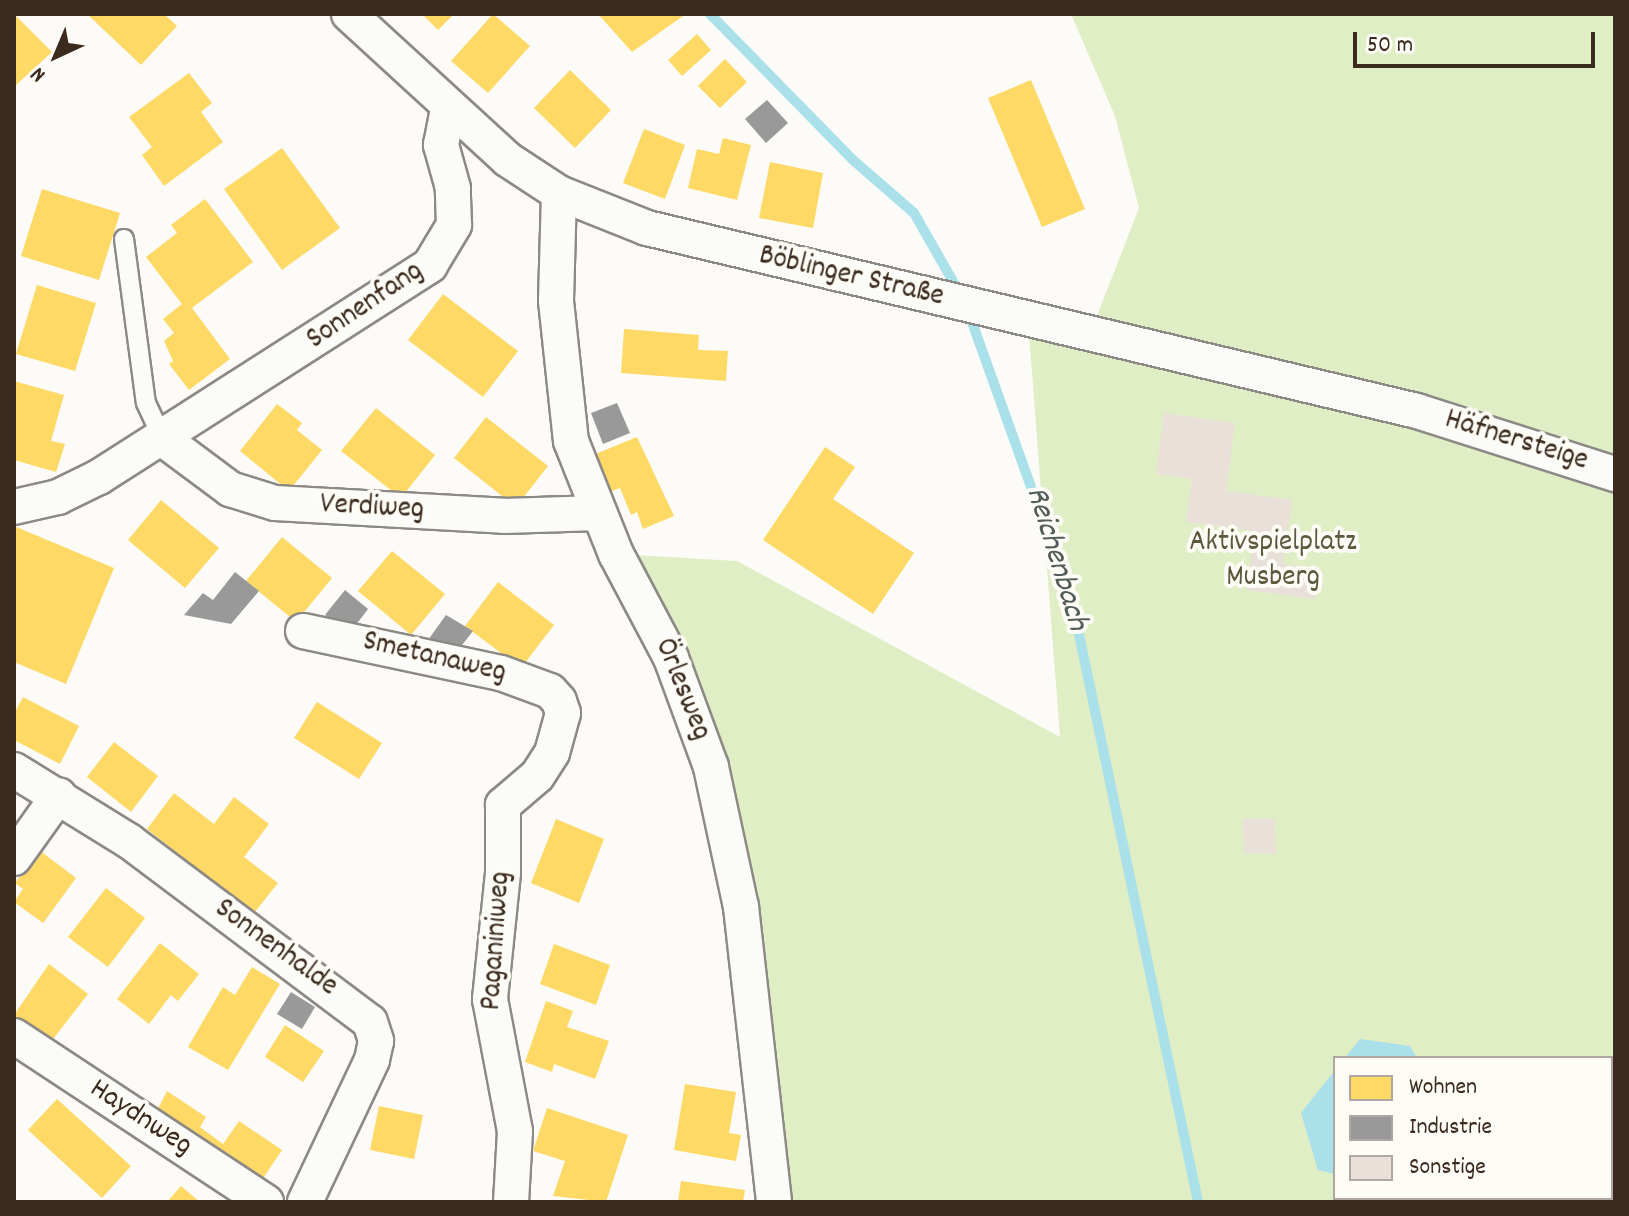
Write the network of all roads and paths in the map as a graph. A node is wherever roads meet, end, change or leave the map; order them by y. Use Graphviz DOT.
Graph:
graph roads {
  1 [pos="349,14"];
  2 [pos="448,110"];
  3 [pos="559,193"];
  4 [pos="124,239"];
  5 [pos="1417,411"];
  6 [pos="163,439"];
  7 [pos="1615,474"];
  8 [pos="14,507"];
  9 [pos="599,513"];
  10 [pos="303,631"];
  11 [pos="559,701"];
  12 [pos="14,770"];
  13 [pos="59,795"];
  14 [pos="14,858"];
  15 [pos="14,1036"];
  16 [pos="266,1202"];
  17 [pos="305,1202"];
  18 [pos="511,1202"];
  19 [pos="774,1202"];
  1 -- 2 [label="street, Böblinger Straße"];
  2 -- 3 [label="street, Böblinger Straße"];
  2 -- 6 [label="street, Sonnenfang"];
  3 -- 5 [label="street, Böblinger Straße"];
  3 -- 9 [label="street, Örlesweg"];
  4 -- 6 [label="lane"];
  5 -- 7 [label="street, Häfnersteige"];
  6 -- 8 [label="street, Sonnenfang"];
  6 -- 9 [label="street, Verdiweg"];
  9 -- 19 [label="street, Örlesweg"];
  10 -- 11 [label="street, Smetanaweg"];
  11 -- 18 [label="street, Paganiniweg"];
  12 -- 13 [label="street, Sonnenhalde"];
  13 -- 14 [label="street"];
  13 -- 17 [label="street, Sonnenhalde"];
  15 -- 16 [label="street, Haydnweg"];
}
